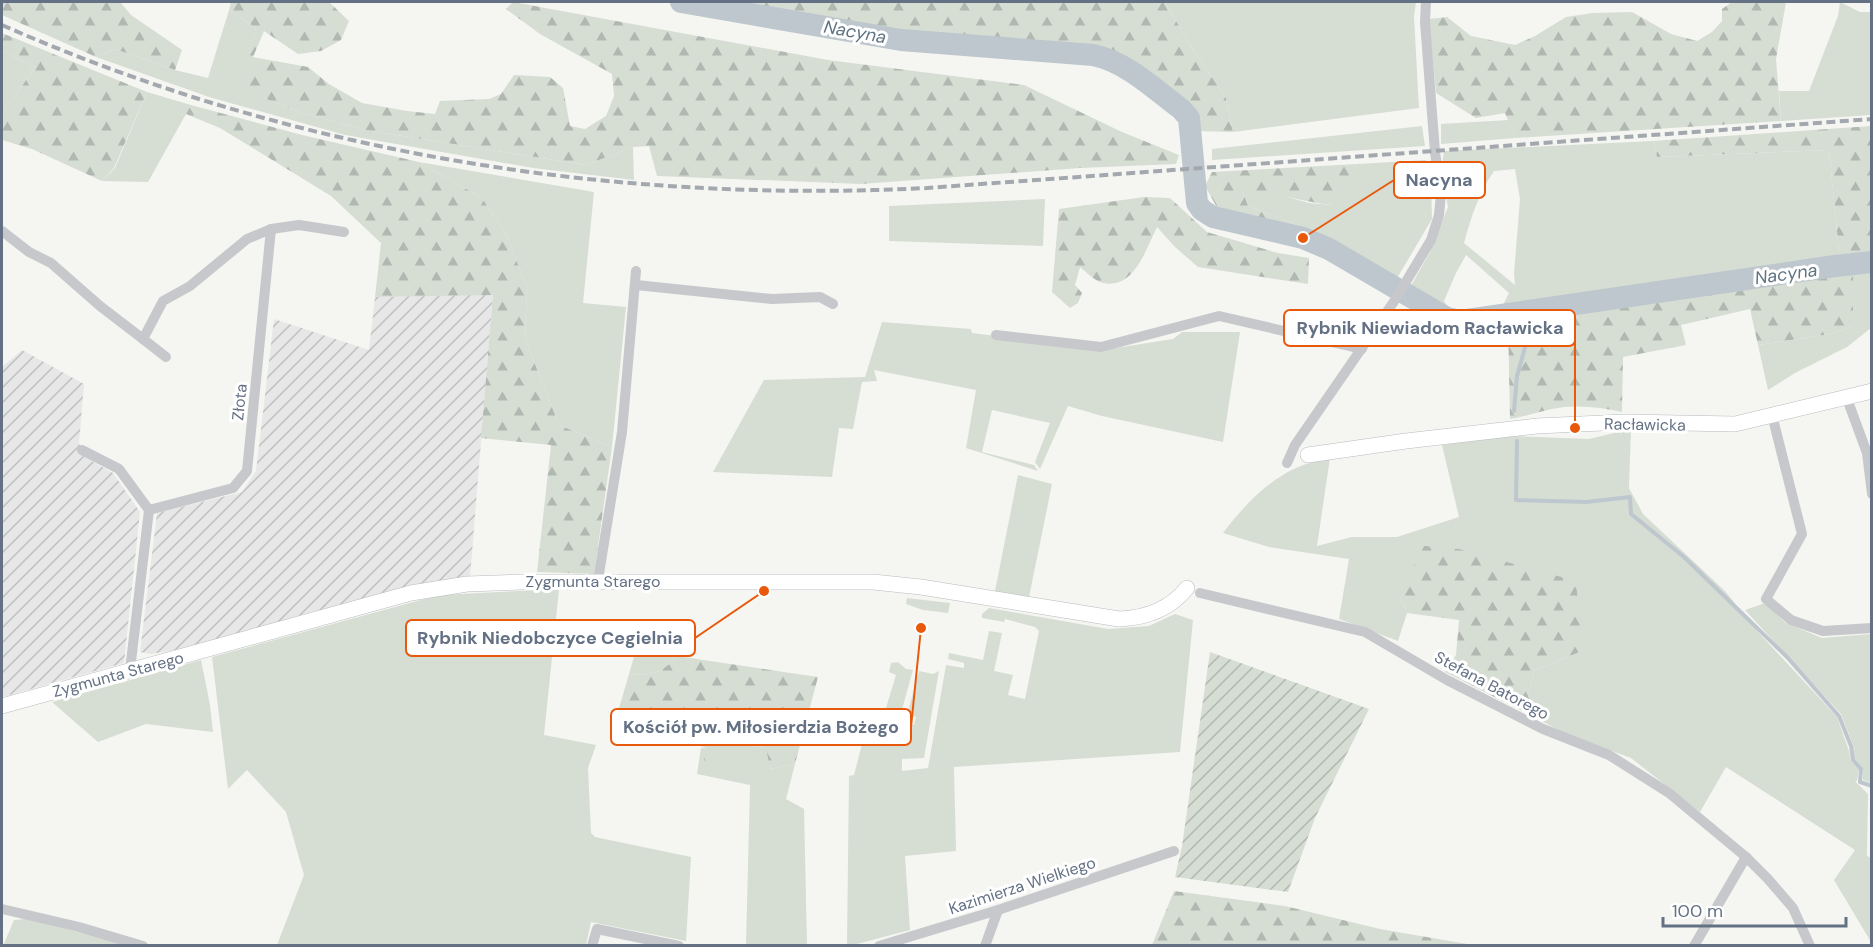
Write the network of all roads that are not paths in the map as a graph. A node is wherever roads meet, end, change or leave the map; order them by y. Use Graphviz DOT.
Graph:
graph roads {
  1 [pos="1426,2"];
  2 [pos="271,229"];
  3 [pos="2,231"];
  4 [pos="344,232"];
  5 [pos="636,271"];
  6 [pos="636,285"];
  7 [pos="833,304"];
  8 [pos="996,335"];
  9 [pos="144,339"];
  10 [pos="1362,349"];
  11 [pos="166,357"];
  12 [pos="1872,391"];
  13 [pos="1846,396"];
  14 [pos="1772,415"];
  15 [pos="82,450"];
  16 [pos="1308,455"];
  17 [pos="1287,463"];
  18 [pos="1872,494"];
  19 [pos="149,510"];
  20 [pos="598,580"];
  21 [pos="1193,590"];
  22 [pos="1872,628"];
  23 [pos="130,670"];
  24 [pos="2,706"];
  25 [pos="1173,851"];
  26 [pos="1746,857"];
  27 [pos="2,909"];
  28 [pos="998,910"];
  29 [pos="143,945"];
  30 [pos="592,945"];
  31 [pos="679,945"];
  32 [pos="879,945"];
  33 [pos="985,945"];
  34 [pos="1694,945"];
  35 [pos="1810,945"];
  1 -- 10 [label="street"];
  2 -- 4 [label="street"];
  2 -- 9 [label="street"];
  2 -- 19 [label="street, Złota"];
  3 -- 9 [label="street"];
  5 -- 6 [label="street"];
  6 -- 7 [label="street"];
  6 -- 20 [label="street"];
  8 -- 10 [label="street"];
  9 -- 11 [label="street"];
  10 -- 17 [label="street"];
  12 -- 13 [label="street, Racławicka"];
  13 -- 14 [label="street, Racławicka"];
  13 -- 18 [label="street"];
  14 -- 16 [label="street, Racławicka"];
  14 -- 22 [label="street"];
  15 -- 19 [label="street"];
  19 -- 23 [label="street"];
  20 -- 21 [label="street, Zygmunta Starego"];
  20 -- 23 [label="street, Zygmunta Starego"];
  21 -- 26 [label="street, Stefana Batorego"];
  23 -- 24 [label="street, Zygmunta Starego"];
  25 -- 28 [label="street, Kazimierza Wielkiego"];
  26 -- 34 [label="street"];
  26 -- 35 [label="street, Stefana Batorego"];
  27 -- 29 [label="street"];
  28 -- 32 [label="street, Kazimierza Wielkiego"];
  28 -- 33 [label="street"];
  30 -- 31 [label="street"];
}
